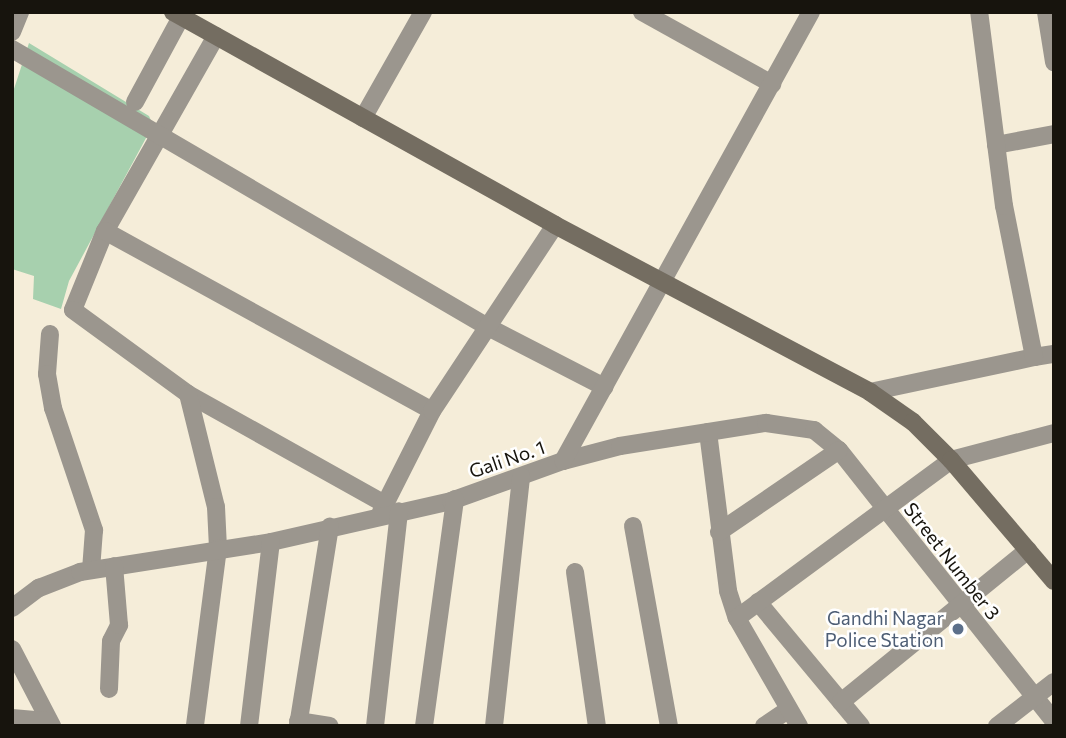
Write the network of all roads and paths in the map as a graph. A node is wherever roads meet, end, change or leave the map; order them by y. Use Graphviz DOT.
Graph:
graph roads {
  1 [pos="20,12"];
  2 [pos="423,12"];
  3 [pos="642,12"];
  4 [pos="811,12"];
  5 [pos="979,12"];
  6 [pos="1046,12"];
  7 [pos="177,15"];
  8 [pos="12,32"];
  9 [pos="216,36"];
  10 [pos="12,50"];
  11 [pos="1054,62"];
  12 [pos="772,84"];
  13 [pos="135,102"];
  14 [pos="363,118"];
  15 [pos="160,134"];
  16 [pos="1054,134"];
  17 [pos="996,145"];
  18 [pos="555,225"];
  19 [pos="106,230"];
  20 [pos="677,291"];
  21 [pos="488,327"];
  22 [pos="50,334"];
  23 [pos="1054,354"];
  24 [pos="1034,357"];
  25 [pos="604,387"];
  26 [pos="870,391"];
  27 [pos="188,394"];
  28 [pos="432,411"];
  29 [pos="708,432"];
  30 [pos="1052,436"];
  31 [pos="838,450"];
  32 [pos="951,460"];
  33 [pos="563,461"];
  34 [pos="521,476"];
  35 [pos="456,499"];
  36 [pos="388,510"];
  37 [pos="887,512"];
  38 [pos="633,526"];
  39 [pos="330,527"];
  40 [pos="719,532"];
  41 [pos="271,542"];
  42 [pos="218,548"];
  43 [pos="1028,550"];
  44 [pos="114,566"];
  45 [pos="91,570"];
  46 [pos="575,572"];
  47 [pos="1054,581"];
  48 [pos="758,602"];
  49 [pos="957,603"];
  50 [pos="12,608"];
  51 [pos="737,618"];
  52 [pos="12,649"];
  53 [pos="1054,682"];
  54 [pos="109,689"];
  55 [pos="1034,697"];
  56 [pos="841,702"];
  57 [pos="788,710"];
  58 [pos="12,718"];
  59 [pos="1054,721"];
  60 [pos="50,723"];
  61 [pos="298,723"];
  62 [pos="195,726"];
  63 [pos="249,726"];
  64 [pos="330,726"];
  65 [pos="375,726"];
  66 [pos="424,726"];
  67 [pos="494,726"];
  68 [pos="597,726"];
  69 [pos="668,726"];
  70 [pos="764,726"];
  71 [pos="799,726"];
  72 [pos="861,726"];
  73 [pos="997,726"];
  1 -- 8 [label="street"];
  2 -- 14 [label="street"];
  3 -- 12 [label="street"];
  4 -- 12 [label="street, Gali No. 1"];
  5 -- 17 [label="street"];
  6 -- 11 [label="street"];
  7 -- 9 [label="street"];
  7 -- 13 [label="street"];
  9 -- 14 [label="street"];
  9 -- 15 [label="street"];
  10 -- 15 [label="street"];
  12 -- 20 [label="street, Gali No. 1"];
  14 -- 18 [label="street"];
  15 -- 19 [label="street"];
  15 -- 21 [label="street"];
  16 -- 17 [label="street"];
  17 -- 24 [label="street"];
  18 -- 20 [label="street"];
  18 -- 21 [label="street"];
  19 -- 27 [label="street"];
  19 -- 28 [label="street"];
  20 -- 25 [label="street, Gali No. 1"];
  20 -- 26 [label="street"];
  21 -- 25 [label="street"];
  21 -- 28 [label="street"];
  22 -- 45 [label="street"];
  23 -- 24 [label="street"];
  24 -- 26 [label="street"];
  25 -- 33 [label="street, Gali No. 1"];
  26 -- 32 [label="street"];
  27 -- 36 [label="street"];
  27 -- 42 [label="street"];
  28 -- 36 [label="street"];
  29 -- 31 [label="street, Street Number 3"];
  29 -- 33 [label="street"];
  29 -- 40 [label="street"];
  30 -- 32 [label="street"];
  31 -- 37 [label="street, Street Number 3"];
  31 -- 40 [label="street"];
  32 -- 37 [label="street"];
  32 -- 43 [label="street"];
  33 -- 34 [label="street, Gali No. 1"];
  34 -- 35 [label="street, Gali No. 1"];
  34 -- 67 [label="street"];
  35 -- 36 [label="street, Gali No. 1"];
  35 -- 66 [label="street"];
  36 -- 39 [label="street, Gali No. 1"];
  36 -- 65 [label="street"];
  37 -- 48 [label="street"];
  37 -- 49 [label="street, Street Number 3"];
  38 -- 69 [label="street"];
  39 -- 41 [label="street, Gali No. 1"];
  39 -- 61 [label="street"];
  40 -- 51 [label="street"];
  41 -- 42 [label="street, Gali No. 1"];
  41 -- 63 [label="street"];
  42 -- 44 [label="street, Gali No. 1"];
  42 -- 62 [label="street"];
  43 -- 47 [label="street"];
  43 -- 49 [label="street"];
  44 -- 45 [label="street, Gali No. 1"];
  44 -- 54 [label="street"];
  45 -- 50 [label="street, Gali No. 1"];
  46 -- 68 [label="street"];
  48 -- 51 [label="street"];
  48 -- 56 [label="street"];
  49 -- 55 [label="street, Street Number 3"];
  49 -- 56 [label="street"];
  51 -- 57 [label="street"];
  52 -- 60 [label="street"];
  53 -- 55 [label="street"];
  55 -- 59 [label="street, Street Number 3"];
  55 -- 73 [label="street"];
  56 -- 72 [label="street"];
  57 -- 70 [label="street"];
  57 -- 71 [label="street"];
  58 -- 60 [label="street"];
  61 -- 64 [label="street"];
}
